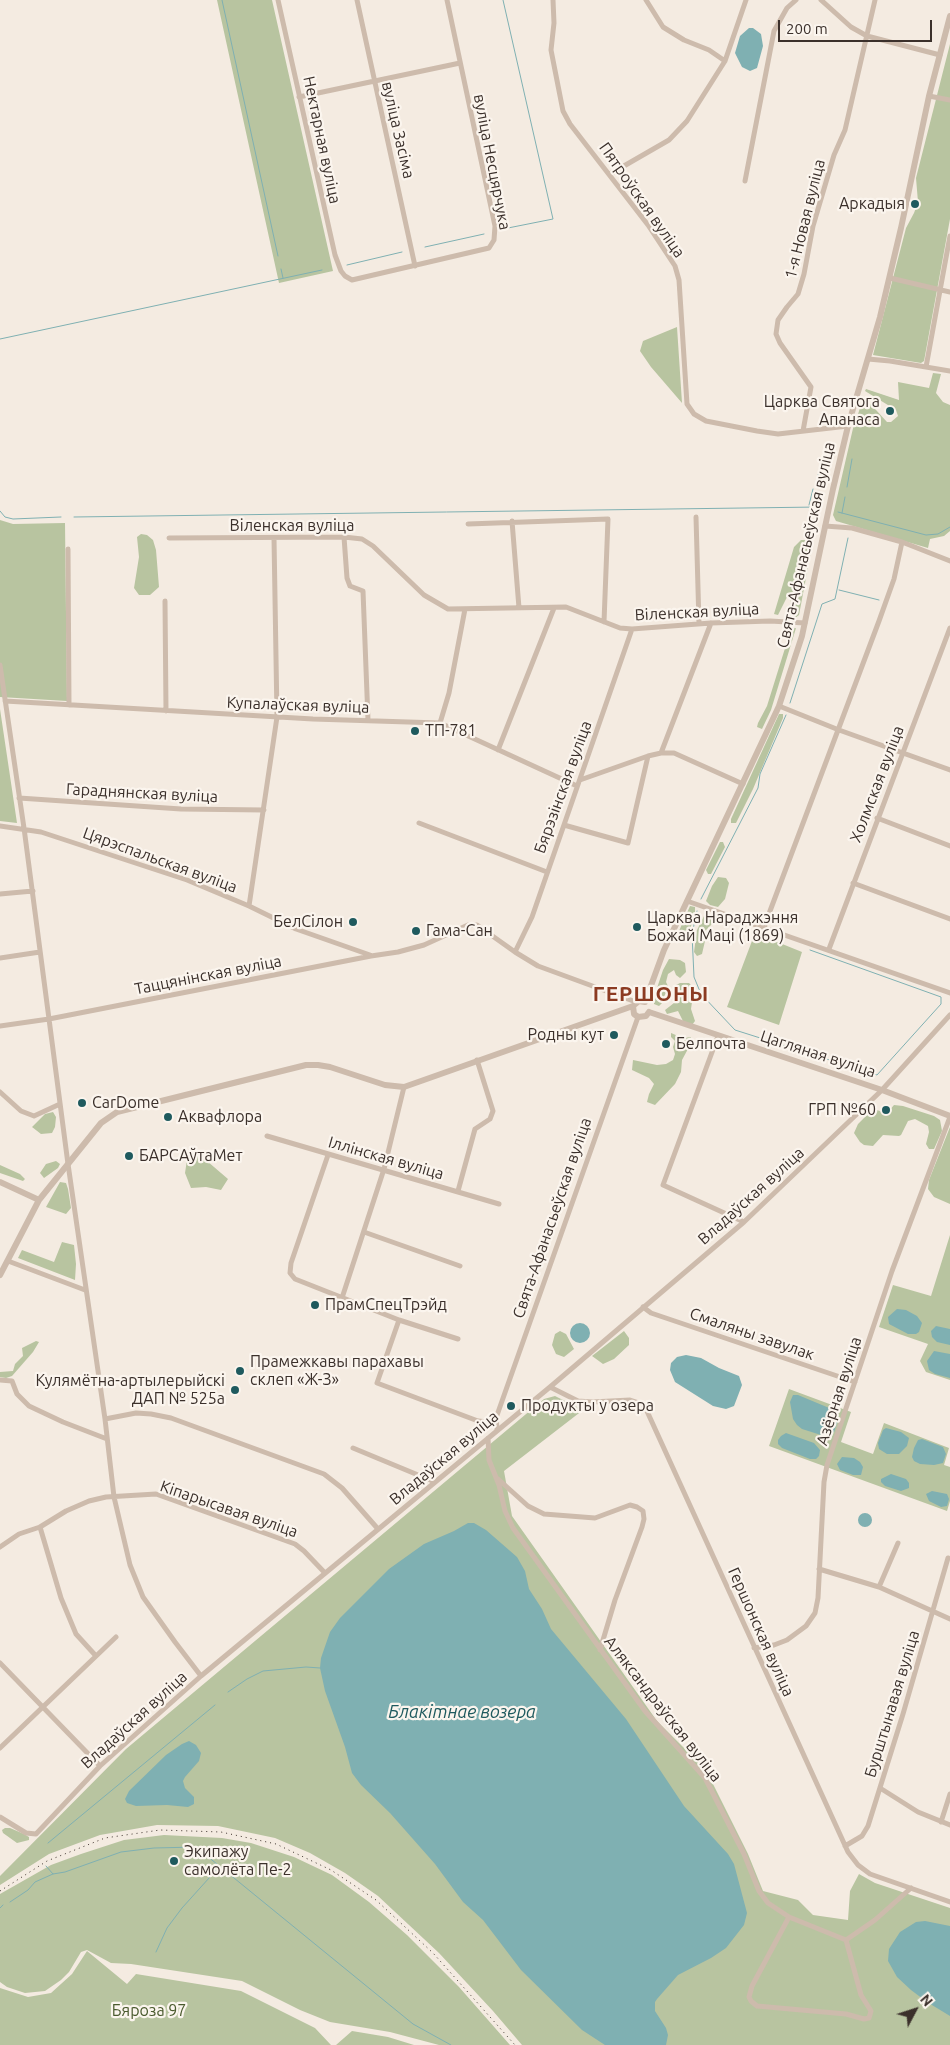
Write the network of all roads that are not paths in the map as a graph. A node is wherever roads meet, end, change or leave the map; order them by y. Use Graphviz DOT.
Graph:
graph roads {
  1 [pos="278,0"];
  2 [pos="357,0"];
  3 [pos="447,0"];
  4 [pos="553,0"];
  5 [pos="646,0"];
  6 [pos="746,0"];
  7 [pos="796,0"];
  8 [pos="821,0"];
  9 [pos="875,0"];
  10 [pos="950,19"];
  11 [pos="867,36"];
  12 [pos="940,55"];
  13 [pos="725,61"];
  14 [pos="460,63"];
  15 [pos="374,82"];
  16 [pos="929,96"];
  17 [pos="300,97"];
  18 [pos="950,100"];
  19 [pos="610,174"];
  20 [pos="745,181"];
  21 [pos="950,236"];
  22 [pos="415,266"];
  23 [pos="890,278"];
  24 [pos="352,280"];
  25 [pos="940,288"];
  26 [pos="950,292"];
  27 [pos="868,359"];
  28 [pos="926,367"];
  29 [pos="950,371"];
  30 [pos="848,426"];
  31 [pos="803,431"];
  32 [pos="696,517"];
  33 [pos="512,521"];
  34 [pos="468,524"];
  35 [pos="825,526"];
  36 [pos="344,537"];
  37 [pos="169,538"];
  38 [pos="274,538"];
  39 [pos="902,542"];
  40 [pos="68,549"];
  41 [pos="950,561"];
  42 [pos="165,601"];
  43 [pos="519,608"];
  44 [pos="554,608"];
  45 [pos="465,609"];
  46 [pos="604,622"];
  47 [pos="711,622"];
  48 [pos="805,623"];
  49 [pos="699,624"];
  50 [pos="950,628"];
  51 [pos="632,629"];
  52 [pos="0,665"];
  53 [pos="5,701"];
  54 [pos="70,705"];
  55 [pos="779,706"];
  56 [pos="166,711"];
  57 [pos="278,717"];
  58 [pos="368,720"];
  59 [pos="440,724"];
  60 [pos="839,730"];
  61 [pos="498,750"];
  62 [pos="661,753"];
  63 [pos="903,753"];
  64 [pos="648,756"];
  65 [pos="950,770"];
  66 [pos="578,783"];
  67 [pos="743,784"];
  68 [pos="19,798"];
  69 [pos="264,810"];
  70 [pos="877,818"];
  71 [pos="419,823"];
  72 [pos="0,826"];
  73 [pos="564,826"];
  74 [pos="24,828"];
  75 [pos="950,846"];
  76 [pos="547,872"];
  77 [pos="853,883"];
  78 [pos="32,891"];
  79 [pos="0,894"];
  80 [pos="687,901"];
  81 [pos="249,906"];
  82 [pos="950,919"];
  83 [pos="764,927"];
  84 [pos="829,949"];
  85 [pos="40,952"];
  86 [pos="514,952"];
  87 [pos="371,956"];
  88 [pos="0,958"];
  89 [pos="950,992"];
  90 [pos="645,1002"];
  91 [pos="635,1004"];
  92 [pos="649,1012"];
  93 [pos="950,1015"];
  94 [pos="638,1017"];
  95 [pos="49,1019"];
  96 [pos="0,1026"];
  97 [pos="718,1036"];
  98 [pos="477,1060"];
  99 [pos="404,1087"];
  100 [pos="882,1090"];
  101 [pos="0,1092"];
  102 [pos="60,1104"];
  103 [pos="950,1116"];
  104 [pos="267,1136"];
  105 [pos="328,1155"];
  106 [pos="68,1164"];
  107 [pos="384,1169"];
  108 [pos="0,1182"];
  109 [pos="458,1191"];
  110 [pos="40,1200"];
  111 [pos="498,1204"];
  112 [pos="744,1222"];
  113 [pos="364,1232"];
  114 [pos="8,1261"];
  115 [pos="460,1266"];
  116 [pos="0,1275"];
  117 [pos="86,1290"];
  118 [pos="342,1298"];
  119 [pos="643,1307"];
  120 [pos="399,1320"];
  121 [pos="458,1340"];
  122 [pos="0,1380"];
  123 [pos="854,1382"];
  124 [pos="550,1387"];
  125 [pos="105,1418"];
  126 [pos="496,1418"];
  127 [pos="497,1430"];
  128 [pos="488,1437"];
  129 [pos="107,1439"];
  130 [pos="353,1448"];
  131 [pos="496,1477"];
  132 [pos="435,1482"];
  133 [pos="114,1497"];
  134 [pos="40,1527"];
  135 [pos="378,1529"];
  136 [pos="898,1543"];
  137 [pos="0,1547"];
  138 [pos="948,1558"];
  139 [pos="819,1569"];
  140 [pos="325,1573"];
  141 [pos="879,1588"];
  142 [pos="933,1610"];
  143 [pos="950,1619"];
  144 [pos="116,1637"];
  145 [pos="754,1648"];
  146 [pos="600,1650"];
  147 [pos="96,1656"];
  148 [pos="0,1663"];
  149 [pos="201,1676"];
  150 [pos="42,1708"];
  151 [pos="0,1748"];
  152 [pos="100,1766"];
  153 [pos="880,1788"];
  154 [pos="950,1794"];
  155 [pos="0,1817"];
  156 [pos="5,1821"];
  157 [pos="941,1822"];
  158 [pos="950,1825"];
  159 [pos="0,1827"];
  160 [pos="845,1846"];
  161 [pos="911,1888"];
  162 [pos="950,1902"];
  163 [pos="789,1917"];
  164 [pos="846,1940"];
  1 -- 17 [label="street, Нектарная вуліца"];
  2 -- 15 [label="street, вуліца Засіма"];
  3 -- 14 [label="street, вуліца Несцярчука"];
  4 -- 19 [label="street, Пятроўская вуліца"];
  5 -- 13 [label="street"];
  6 -- 13 [label="street"];
  7 -- 20 [label="street"];
  8 -- 11 [label="street"];
  9 -- 11 [label="street, 1-я Новая вуліца"];
  10 -- 12 [label="street, Свята-Афанасьеўская вуліца"];
  11 -- 12 [label="street"];
  11 -- 31 [label="street, 1-я Новая вуліца"];
  12 -- 16 [label="street, Свята-Афанасьеўская вуліца"];
  13 -- 19 [label="street"];
  14 -- 15 [label="street"];
  14 -- 22 [label="street, вуліца Несцярчука"];
  15 -- 17 [label="street"];
  15 -- 22 [label="street, вуліца Засіма"];
  16 -- 18 [label="street"];
  16 -- 23 [label="street, Свята-Афанасьеўская вуліца"];
  17 -- 24 [label="street, Нектарная вуліца"];
  19 -- 31 [label="street, Пятроўская вуліца"];
  21 -- 25 [label="street"];
  22 -- 24 [label="street, вуліца Несцярчука"];
  23 -- 25 [label="street"];
  23 -- 27 [label="street, Свята-Афанасьеўская вуліца"];
  25 -- 26 [label="street"];
  25 -- 28 [label="street"];
  27 -- 28 [label="street"];
  27 -- 30 [label="street, Свята-Афанасьеўская вуліца"];
  28 -- 29 [label="street"];
  30 -- 31 [label="street, Пятроўская вуліца"];
  30 -- 35 [label="street, Свята-Афанасьеўская вуліца"];
  32 -- 49 [label="street"];
  33 -- 34 [label="street"];
  33 -- 43 [label="street"];
  33 -- 46 [label="street"];
  35 -- 39 [label="street"];
  35 -- 48 [label="street, Свята-Афанасьеўская вуліца"];
  36 -- 38 [label="street, Віленская вуліца"];
  36 -- 45 [label="street, Віленская вуліца"];
  36 -- 58 [label="street"];
  37 -- 38 [label="street, Віленская вуліца"];
  38 -- 57 [label="street"];
  39 -- 41 [label="street"];
  39 -- 60 [label="street"];
  40 -- 54 [label="street"];
  42 -- 56 [label="street"];
  43 -- 44 [label="street, Віленская вуліца"];
  43 -- 45 [label="street, Віленская вуліца"];
  44 -- 46 [label="street, Віленская вуліца"];
  44 -- 61 [label="street"];
  45 -- 59 [label="street"];
  46 -- 51 [label="street, Віленская вуліца"];
  47 -- 48 [label="street, Віленская вуліца"];
  47 -- 49 [label="street, Віленская вуліца"];
  47 -- 62 [label="street"];
  48 -- 55 [label="street, Свята-Афанасьеўская вуліца"];
  49 -- 51 [label="street, Віленская вуліца"];
  50 -- 63 [label="street, Холмская вуліца"];
  51 -- 66 [label="street, Бярэзінская вуліца"];
  52 -- 53 [label="street"];
  53 -- 54 [label="street, Купалаўская вуліца"];
  53 -- 68 [label="street"];
  54 -- 56 [label="street, Купалаўская вуліца"];
  55 -- 60 [label="street"];
  55 -- 67 [label="street, Свята-Афанасьеўская вуліца"];
  56 -- 57 [label="street, Купалаўская вуліца"];
  57 -- 58 [label="street, Купалаўская вуліца"];
  57 -- 69 [label="street"];
  58 -- 59 [label="street, Купалаўская вуліца"];
  59 -- 61 [label="street, Купалаўская вуліца"];
  60 -- 63 [label="street"];
  60 -- 83 [label="street"];
  61 -- 66 [label="street, Купалаўская вуліца"];
  62 -- 64 [label="street"];
  62 -- 67 [label="street"];
  63 -- 65 [label="street"];
  63 -- 70 [label="street, Холмская вуліца"];
  64 -- 66 [label="street"];
  64 -- 73 [label="street"];
  66 -- 73 [label="street, Бярэзінская вуліца"];
  67 -- 80 [label="street, Свята-Афанасьеўская вуліца"];
  68 -- 69 [label="street, Гараднянская вуліца"];
  68 -- 74 [label="street"];
  69 -- 81 [label="street"];
  70 -- 75 [label="street"];
  70 -- 77 [label="street, Холмская вуліца"];
  71 -- 76 [label="street"];
  72 -- 74 [label="street, Цярэспальская вуліца"];
  73 -- 76 [label="street, Бярэзінская вуліца"];
  74 -- 78 [label="street"];
  74 -- 81 [label="street, Цярэспальская вуліца"];
  76 -- 86 [label="street, Бярэзінская вуліца"];
  77 -- 82 [label="street"];
  77 -- 84 [label="street, Холмская вуліца"];
  78 -- 79 [label="street"];
  78 -- 85 [label="street"];
  80 -- 83 [label="street"];
  80 -- 90 [label="street, Свята-Афанасьеўская вуліца"];
  81 -- 87 [label="street, Цярэспальская вуліца"];
  83 -- 84 [label="street"];
  84 -- 89 [label="street"];
  85 -- 88 [label="street"];
  85 -- 95 [label="street"];
  86 -- 87 [label="street, Цярэспальская вуліца"];
  86 -- 91 [label="street"];
  87 -- 95 [label="street, Таццянінская вуліца"];
  90 -- 91 [label="street"];
  90 -- 92 [label="street"];
  91 -- 94 [label="street"];
  91 -- 98 [label="street"];
  92 -- 94 [label="street"];
  92 -- 97 [label="street, Цагляная вуліца"];
  93 -- 100 [label="street, Владаўская вуліца"];
  94 -- 126 [label="street, Свята-Афанасьеўская вуліца"];
  95 -- 96 [label="street, Таццянінская вуліца"];
  95 -- 102 [label="street"];
  97 -- 100 [label="street, Цагляная вуліца"];
  97 -- 112 [label="street"];
  98 -- 99 [label="street"];
  98 -- 109 [label="street"];
  99 -- 106 [label="street"];
  99 -- 107 [label="street"];
  100 -- 103 [label="street, Цагляная вуліца"];
  100 -- 112 [label="street, Владаўская вуліца"];
  101 -- 102 [label="street"];
  102 -- 106 [label="street"];
  103 -- 123 [label="street, Азёрная вуліца"];
  104 -- 105 [label="street, Іллінская вуліца"];
  105 -- 107 [label="street, Іллінская вуліца"];
  105 -- 118 [label="street"];
  106 -- 110 [label="street"];
  106 -- 117 [label="street"];
  107 -- 109 [label="street, Іллінская вуліца"];
  107 -- 113 [label="street"];
  108 -- 110 [label="street"];
  109 -- 111 [label="street, Іллінская вуліца"];
  110 -- 114 [label="street"];
  112 -- 119 [label="street, Владаўская вуліца"];
  113 -- 115 [label="street"];
  113 -- 118 [label="street"];
  114 -- 116 [label="street"];
  114 -- 117 [label="street"];
  117 -- 125 [label="street"];
  118 -- 120 [label="street"];
  119 -- 123 [label="street, Смаляны завулак"];
  119 -- 124 [label="street, Владаўская вуліца"];
  120 -- 121 [label="street"];
  120 -- 126 [label="street"];
  122 -- 129 [label="street"];
  123 -- 139 [label="street, Азёрная вуліца"];
  124 -- 127 [label="street, Владаўская вуліца"];
  124 -- 145 [label="street, Гершонская вуліца"];
  125 -- 129 [label="street"];
  125 -- 135 [label="street"];
  126 -- 127 [label="street, Свята-Афанасьеўская вуліца"];
  127 -- 128 [label="street, Владаўская вуліца"];
  128 -- 131 [label="street, Аляксандраўская вуліца"];
  128 -- 132 [label="street, Владаўская вуліца"];
  129 -- 133 [label="street"];
  130 -- 132 [label="street"];
  131 -- 146 [label="street, Аляксандраўская вуліца"];
  131 -- 146 [label="street"];
  132 -- 135 [label="street, Владаўская вуліца"];
  133 -- 134 [label="street, Кіпарысавая вуліца"];
  133 -- 140 [label="street, Кіпарысавая вуліца"];
  133 -- 149 [label="street"];
  134 -- 137 [label="street, Кіпарысавая вуліца"];
  134 -- 147 [label="street"];
  135 -- 140 [label="street, Владаўская вуліца"];
  136 -- 141 [label="street"];
  138 -- 142 [label="street, Бурштынавая вуліца"];
  139 -- 141 [label="street"];
  139 -- 145 [label="street, Азёрная вуліца"];
  140 -- 149 [label="street, Владаўская вуліца"];
  141 -- 142 [label="street"];
  142 -- 143 [label="street"];
  142 -- 153 [label="street, Бурштынавая вуліца"];
  144 -- 147 [label="street"];
  145 -- 160 [label="street, Гершонская вуліца"];
  146 -- 163 [label="street, Аляксандраўская вуліца"];
  147 -- 150 [label="street"];
  148 -- 150 [label="street"];
  149 -- 152 [label="street, Владаўская вуліца"];
  150 -- 151 [label="street"];
  150 -- 152 [label="street"];
  152 -- 156 [label="street, Владаўская вуліца"];
  153 -- 157 [label="street"];
  153 -- 160 [label="street, Бурштынавая вуліца"];
  154 -- 157 [label="street"];
  155 -- 156 [label="street"];
  156 -- 159 [label="street"];
  157 -- 158 [label="street"];
  160 -- 161 [label="street, Гершонская вуліца"];
  161 -- 162 [label="street, Гершонская вуліца"];
  161 -- 164 [label="street"];
  163 -- 164 [label="street, Аляксандраўская вуліца"];
  163 -- 164 [label="street"];
}
